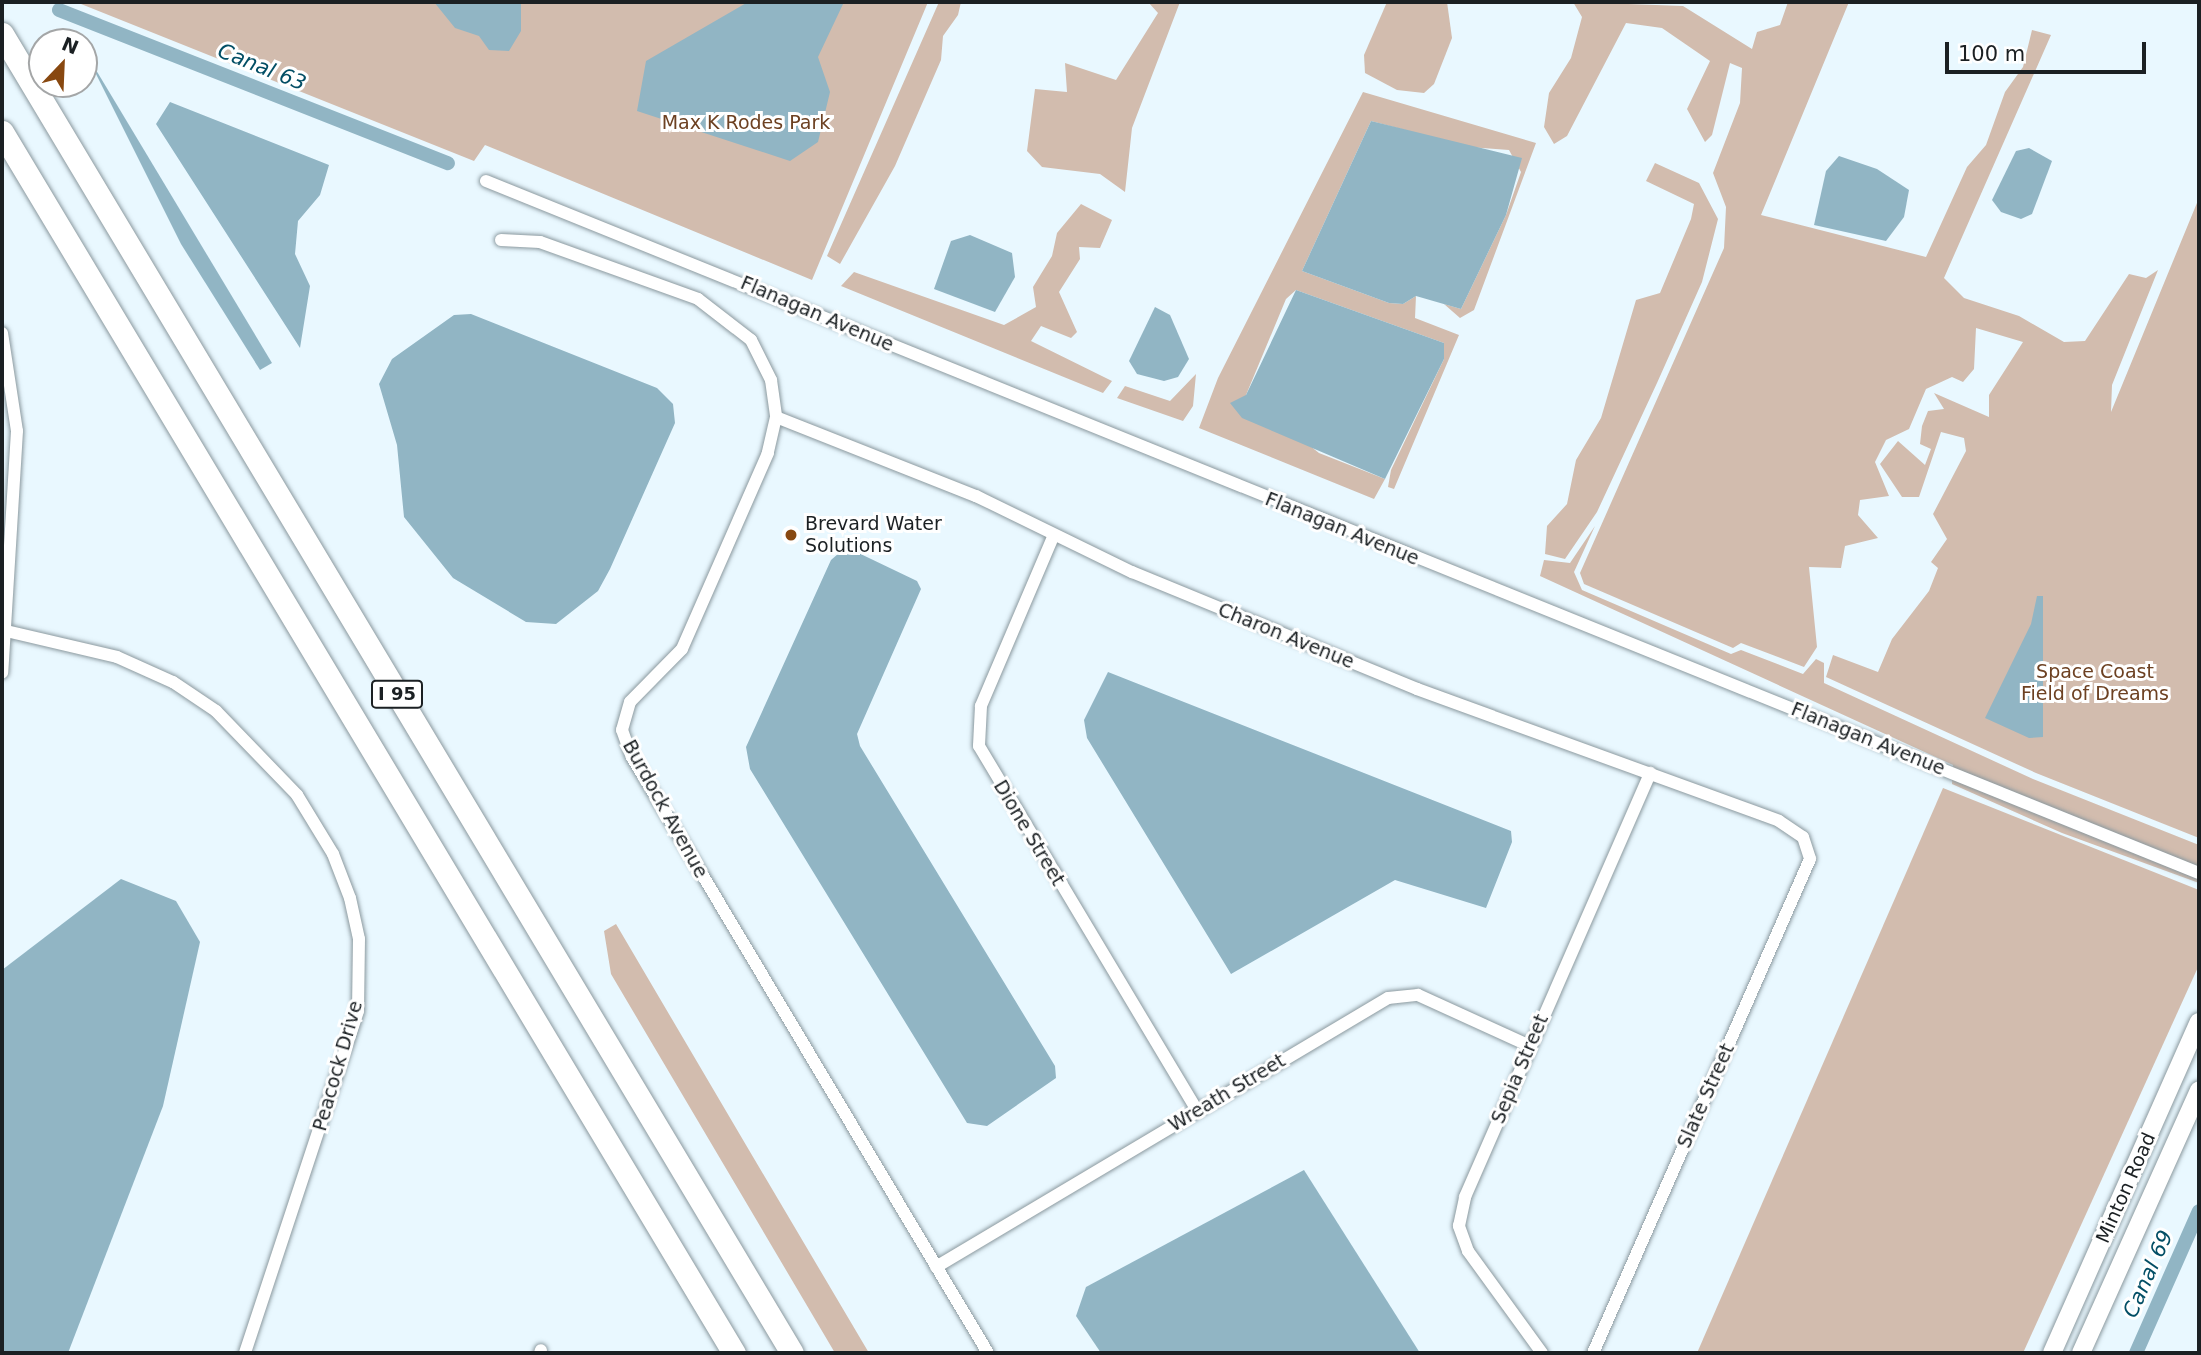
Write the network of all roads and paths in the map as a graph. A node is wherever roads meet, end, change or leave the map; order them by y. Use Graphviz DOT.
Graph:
graph roads {
  1 [pos="2,34"];
  2 [pos="2,132"];
  3 [pos="486,181"];
  4 [pos="501,240"];
  5 [pos="2,333"];
  6 [pos="776,417"];
  7 [pos="1053,537"];
  8 [pos="4,630"];
  9 [pos="2,673"];
  10 [pos="1650,773"];
  11 [pos="1803,837"];
  12 [pos="2199,873"];
  13 [pos="2199,1022"];
  14 [pos="1530,1046"];
  15 [pos="2199,1090"];
  16 [pos="1197,1110"];
  17 [pos="936,1267"];
  18 [pos="245,1353"];
  19 [pos="734,1353"];
  20 [pos="792,1353"];
  21 [pos="988,1353"];
  22 [pos="1542,1353"];
  23 [pos="1593,1353"];
  24 [pos="2052,1353"];
  25 [pos="2081,1353"];
  1 -- 20 [label="highway, I 95"];
  2 -- 19 [label="highway, I 95"];
  3 -- 12 [label="street, Flanagan Avenue"];
  4 -- 6 [label="street, Burdock Avenue"];
  5 -- 8 [label="street"];
  6 -- 7 [label="street, Charon Avenue"];
  6 -- 17 [label="street, Burdock Avenue"];
  7 -- 10 [label="street, Charon Avenue"];
  7 -- 16 [label="street, Dione Street"];
  8 -- 9 [label="street"];
  8 -- 18 [label="street, Peacock Drive"];
  10 -- 11 [label="street, Charon Avenue"];
  10 -- 14 [label="street, Sepia Street"];
  11 -- 23 [label="street, Slate Street"];
  13 -- 24 [label="main road, Minton Road"];
  14 -- 16 [label="street, Wreath Street"];
  14 -- 22 [label="street, Sepia Street"];
  15 -- 25 [label="main road, Minton Road"];
  16 -- 17 [label="street, Wreath Street"];
  17 -- 21 [label="street, Burdock Avenue"];
}
